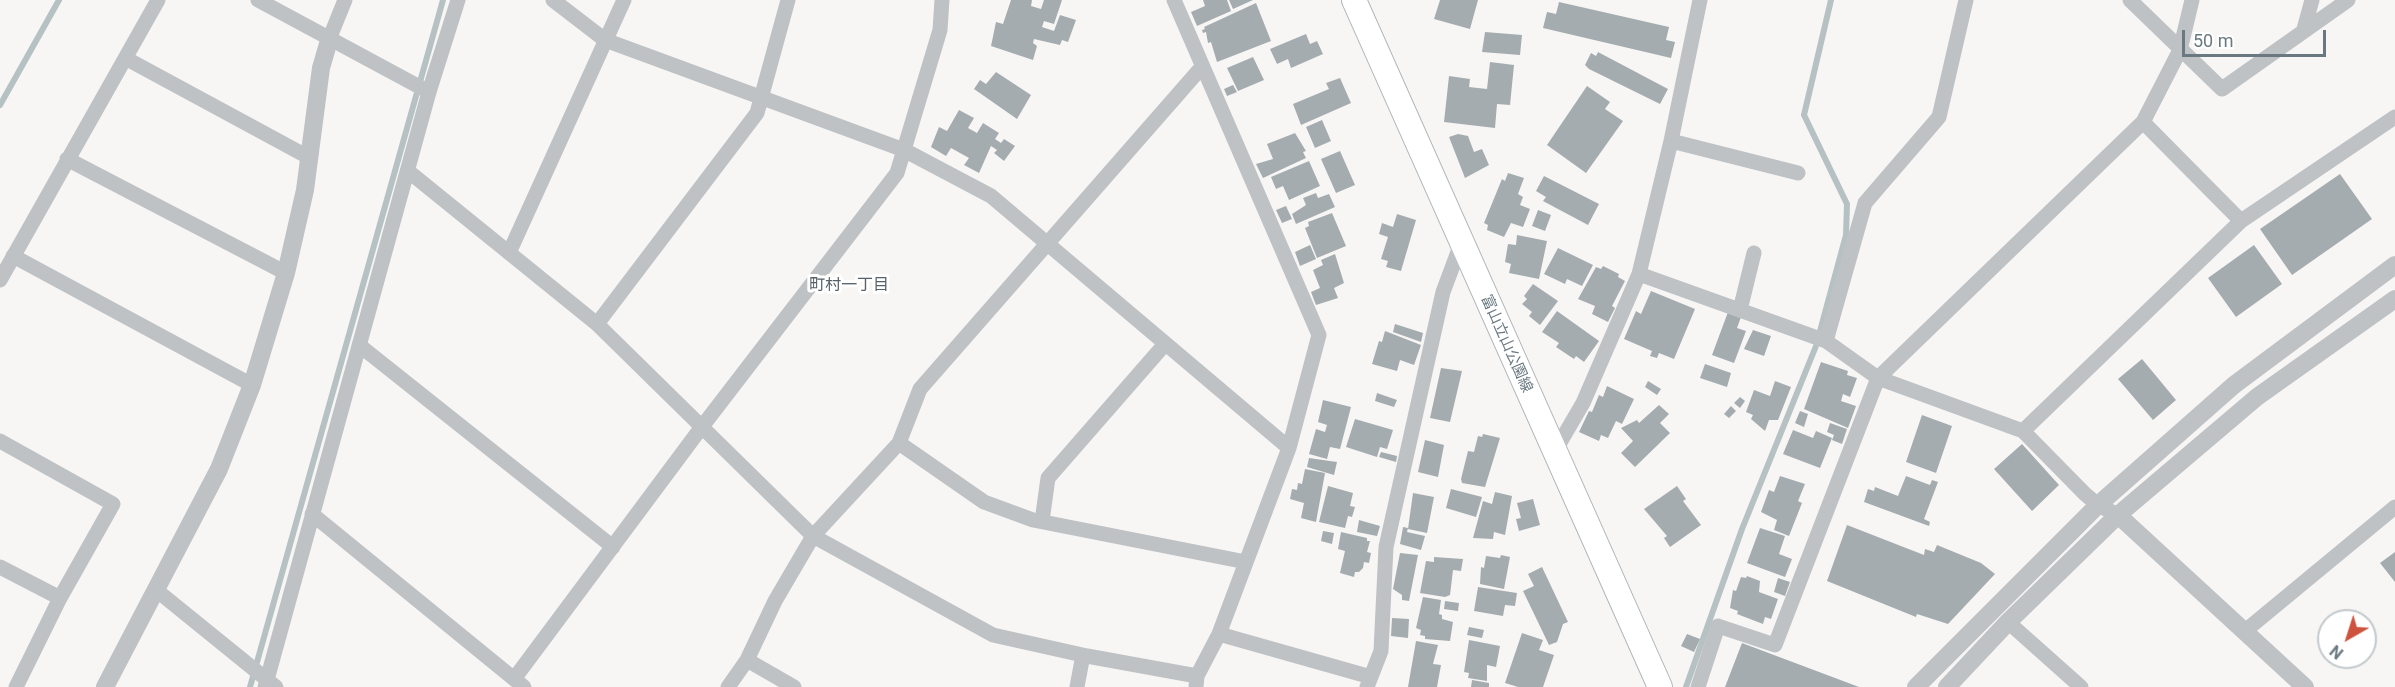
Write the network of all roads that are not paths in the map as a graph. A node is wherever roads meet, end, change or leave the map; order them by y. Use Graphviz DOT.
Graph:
graph roads {
  1 [pos="158,0"];
  2 [pos="258,0"];
  3 [pos="345,0"];
  4 [pos="458,0"];
  5 [pos="553,0"];
  6 [pos="624,0"];
  7 [pos="788,0"];
  8 [pos="942,0"];
  9 [pos="1174,0"];
  10 [pos="1354,0"];
  11 [pos="1700,0"];
  12 [pos="1966,0"];
  13 [pos="2130,0"];
  14 [pos="2192,0"];
  15 [pos="2312,0"];
  16 [pos="2348,0"];
  17 [pos="2304,29"];
  18 [pos="330,37"];
  19 [pos="605,40"];
  20 [pos="2180,50"];
  21 [pos="127,58"];
  22 [pos="1201,68"];
  23 [pos="429,92"];
  24 [pos="764,97"];
  25 [pos="2395,117"];
  26 [pos="2143,122"];
  27 [pos="1671,141"];
  28 [pos="904,150"];
  29 [pos="309,158"];
  30 [pos="67,159"];
  31 [pos="408,171"];
  32 [pos="1798,172"];
  33 [pos="2241,220"];
  34 [pos="1047,244"];
  35 [pos="1461,244"];
  36 [pos="509,253"];
  37 [pos="1754,253"];
  38 [pos="13,256"];
  39 [pos="2395,265"];
  40 [pos="286,273"];
  41 [pos="1639,274"];
  42 [pos="0,280"];
  43 [pos="2395,298"];
  44 [pos="1740,310"];
  45 [pos="597,324"];
  46 [pos="1826,341"];
  47 [pos="1165,344"];
  48 [pos="359,345"];
  49 [pos="1878,378"];
  50 [pos="252,385"];
  51 [pos="701,428"];
  52 [pos="2023,431"];
  53 [pos="0,441"];
  54 [pos="900,443"];
  55 [pos="1289,448"];
  56 [pos="1555,451"];
  57 [pos="2098,505"];
  58 [pos="2395,507"];
  59 [pos="312,514"];
  60 [pos="2118,515"];
  61 [pos="1042,521"];
  62 [pos="813,536"];
  63 [pos="613,547"];
  64 [pos="1246,562"];
  65 [pos="0,567"];
  66 [pos="155,590"];
  67 [pos="60,598"];
  68 [pos="2008,622"];
  69 [pos="2245,632"];
  70 [pos="1219,634"];
  71 [pos="1083,655"];
  72 [pos="747,660"];
  73 [pos="1196,681"];
  74 [pos="1369,682"];
  75 [pos="519,683"];
  76 [pos="269,684"];
  77 [pos="16,687"];
  78 [pos="105,687"];
  79 [pos="728,687"];
  80 [pos="794,687"];
  81 [pos="1077,687"];
  82 [pos="1660,687"];
  83 [pos="1698,687"];
  84 [pos="1916,687"];
  85 [pos="1947,687"];
  86 [pos="2081,687"];
  87 [pos="2305,687"];
  1 -- 21 [label="street"];
  2 -- 18 [label="street"];
  3 -- 18 [label="street"];
  4 -- 23 [label="street"];
  5 -- 19 [label="street"];
  6 -- 19 [label="street"];
  7 -- 24 [label="street"];
  8 -- 28 [label="street"];
  9 -- 22 [label="street"];
  10 -- 35 [label="main road, 富山立山公園線"];
  11 -- 27 [label="street"];
  12 -- 46 [label="street"];
  13 -- 20 [label="street"];
  14 -- 20 [label="street"];
  15 -- 17 [label="street"];
  16 -- 17 [label="street"];
  17 -- 20 [label="street"];
  18 -- 23 [label="street"];
  18 -- 29 [label="street"];
  19 -- 24 [label="street"];
  19 -- 36 [label="street"];
  20 -- 26 [label="street"];
  21 -- 29 [label="street"];
  21 -- 30 [label="street"];
  22 -- 34 [label="street"];
  22 -- 55 [label="street"];
  23 -- 31 [label="street"];
  24 -- 28 [label="street"];
  24 -- 45 [label="street"];
  25 -- 33 [label="street"];
  26 -- 33 [label="street"];
  26 -- 49 [label="street"];
  27 -- 32 [label="street"];
  27 -- 41 [label="street"];
  28 -- 34 [label="street"];
  28 -- 51 [label="street"];
  29 -- 40 [label="street"];
  30 -- 38 [label="street"];
  30 -- 40 [label="street"];
  31 -- 36 [label="street"];
  31 -- 48 [label="street"];
  33 -- 52 [label="street"];
  34 -- 47 [label="street"];
  34 -- 54 [label="street"];
  35 -- 56 [label="main road, 富山立山公園線"];
  35 -- 74 [label="street"];
  36 -- 45 [label="street"];
  37 -- 44 [label="street"];
  38 -- 42 [label="street"];
  38 -- 50 [label="street"];
  39 -- 57 [label="street"];
  40 -- 50 [label="street"];
  41 -- 44 [label="street"];
  41 -- 56 [label="street"];
  43 -- 60 [label="street"];
  44 -- 46 [label="street"];
  45 -- 51 [label="street"];
  46 -- 49 [label="street"];
  47 -- 55 [label="street"];
  47 -- 61 [label="street"];
  48 -- 59 [label="street"];
  48 -- 63 [label="street"];
  49 -- 52 [label="street"];
  49 -- 83 [label="street"];
  50 -- 66 [label="street"];
  51 -- 62 [label="street"];
  51 -- 63 [label="street"];
  52 -- 57 [label="street"];
  53 -- 67 [label="street"];
  54 -- 61 [label="street"];
  54 -- 62 [label="street"];
  55 -- 64 [label="street"];
  56 -- 82 [label="main road, 富山立山公園線"];
  57 -- 60 [label="street"];
  57 -- 84 [label="street"];
  58 -- 69 [label="street"];
  59 -- 75 [label="street"];
  59 -- 76 [label="street"];
  60 -- 68 [label="street"];
  60 -- 69 [label="street"];
  61 -- 64 [label="street"];
  62 -- 71 [label="street"];
  62 -- 72 [label="street"];
  63 -- 75 [label="street"];
  64 -- 70 [label="street"];
  65 -- 67 [label="street"];
  66 -- 76 [label="street"];
  66 -- 78 [label="street"];
  67 -- 77 [label="street"];
  68 -- 85 [label="street"];
  68 -- 86 [label="street"];
  69 -- 87 [label="street"];
  70 -- 73 [label="street"];
  70 -- 74 [label="street"];
  71 -- 73 [label="street"];
  71 -- 81 [label="street"];
  72 -- 79 [label="street"];
  72 -- 80 [label="street"];
}
